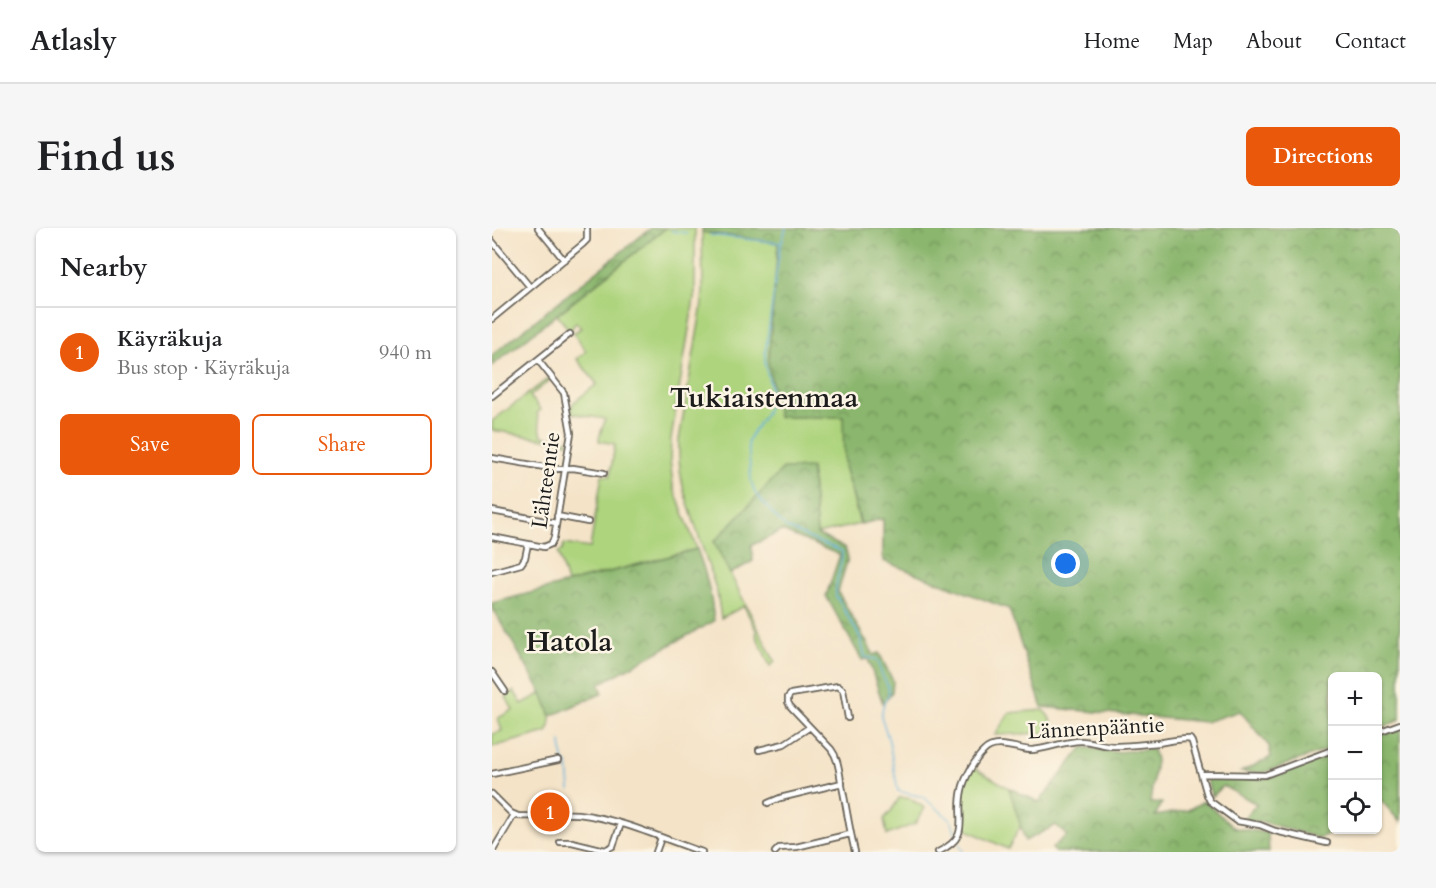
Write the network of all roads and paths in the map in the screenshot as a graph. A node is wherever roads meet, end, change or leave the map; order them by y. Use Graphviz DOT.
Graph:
graph roads {
  1 [pos="538,228"];
  2 [pos="587,228"];
  3 [pos="492,241"];
  4 [pos="564,260"];
  5 [pos="531,287"];
  6 [pos="492,309"];
  7 [pos="494,317"];
  8 [pos="570,334"];
  9 [pos="538,360"];
  10 [pos="492,396"];
  11 [pos="492,458"];
  12 [pos="566,469"];
  13 [pos="603,473"];
  14 [pos="492,512"];
  15 [pos="558,516"];
  16 [pos="588,522"];
  17 [pos="556,523"];
  18 [pos="492,537"];
  19 [pos="528,544"];
  20 [pos="492,572"];
  21 [pos="492,672"];
  22 [pos="505,690"];
  23 [pos="848,718"];
  24 [pos="1400,724"];
  25 [pos="810,727"];
  26 [pos="1382,730"];
  27 [pos="759,750"];
  28 [pos="1328,751"];
  29 [pos="558,760"];
  30 [pos="492,774"];
  31 [pos="1202,774"];
  32 [pos="842,783"];
  33 [pos="492,794"];
  34 [pos="768,803"];
  35 [pos="514,815"];
  36 [pos="621,824"];
  37 [pos="850,834"];
  38 [pos="662,838"];
  39 [pos="560,842"];
  40 [pos="1327,843"];
  41 [pos="605,851"];
  42 [pos="492,852"];
  43 [pos="656,852"];
  44 [pos="702,852"];
  45 [pos="775,852"];
  46 [pos="855,852"];
  47 [pos="938,852"];
  1 -- 4 [label="street"];
  2 -- 4 [label="street"];
  3 -- 5 [label="street"];
  4 -- 5 [label="street"];
  5 -- 7 [label="street"];
  6 -- 7 [label="street"];
  8 -- 9 [label="street"];
  9 -- 10 [label="street"];
  9 -- 12 [label="street, Lähteentie"];
  11 -- 12 [label="street"];
  12 -- 13 [label="street"];
  12 -- 15 [label="street, Lähteentie"];
  14 -- 17 [label="street"];
  15 -- 16 [label="street"];
  15 -- 17 [label="street, Lähteentie"];
  17 -- 19 [label="street, Lähteentie"];
  18 -- 19 [label="street"];
  19 -- 20 [label="street"];
  21 -- 22 [label="street"];
  23 -- 25 [label="street"];
  24 -- 26 [label="street"];
  25 -- 27 [label="street"];
  25 -- 32 [label="street"];
  28 -- 31 [label="street"];
  29 -- 30 [label="street"];
  31 -- 40 [label="street"];
  31 -- 47 [label="street, Lännenpääntie"];
  32 -- 34 [label="street"];
  32 -- 37 [label="street"];
  33 -- 35 [label="street"];
  35 -- 36 [label="street"];
  35 -- 42 [label="street"];
  36 -- 38 [label="street"];
  36 -- 41 [label="street"];
  37 -- 45 [label="street"];
  37 -- 46 [label="street"];
  38 -- 43 [label="street"];
  38 -- 44 [label="street"];
  39 -- 41 [label="street"];
}
